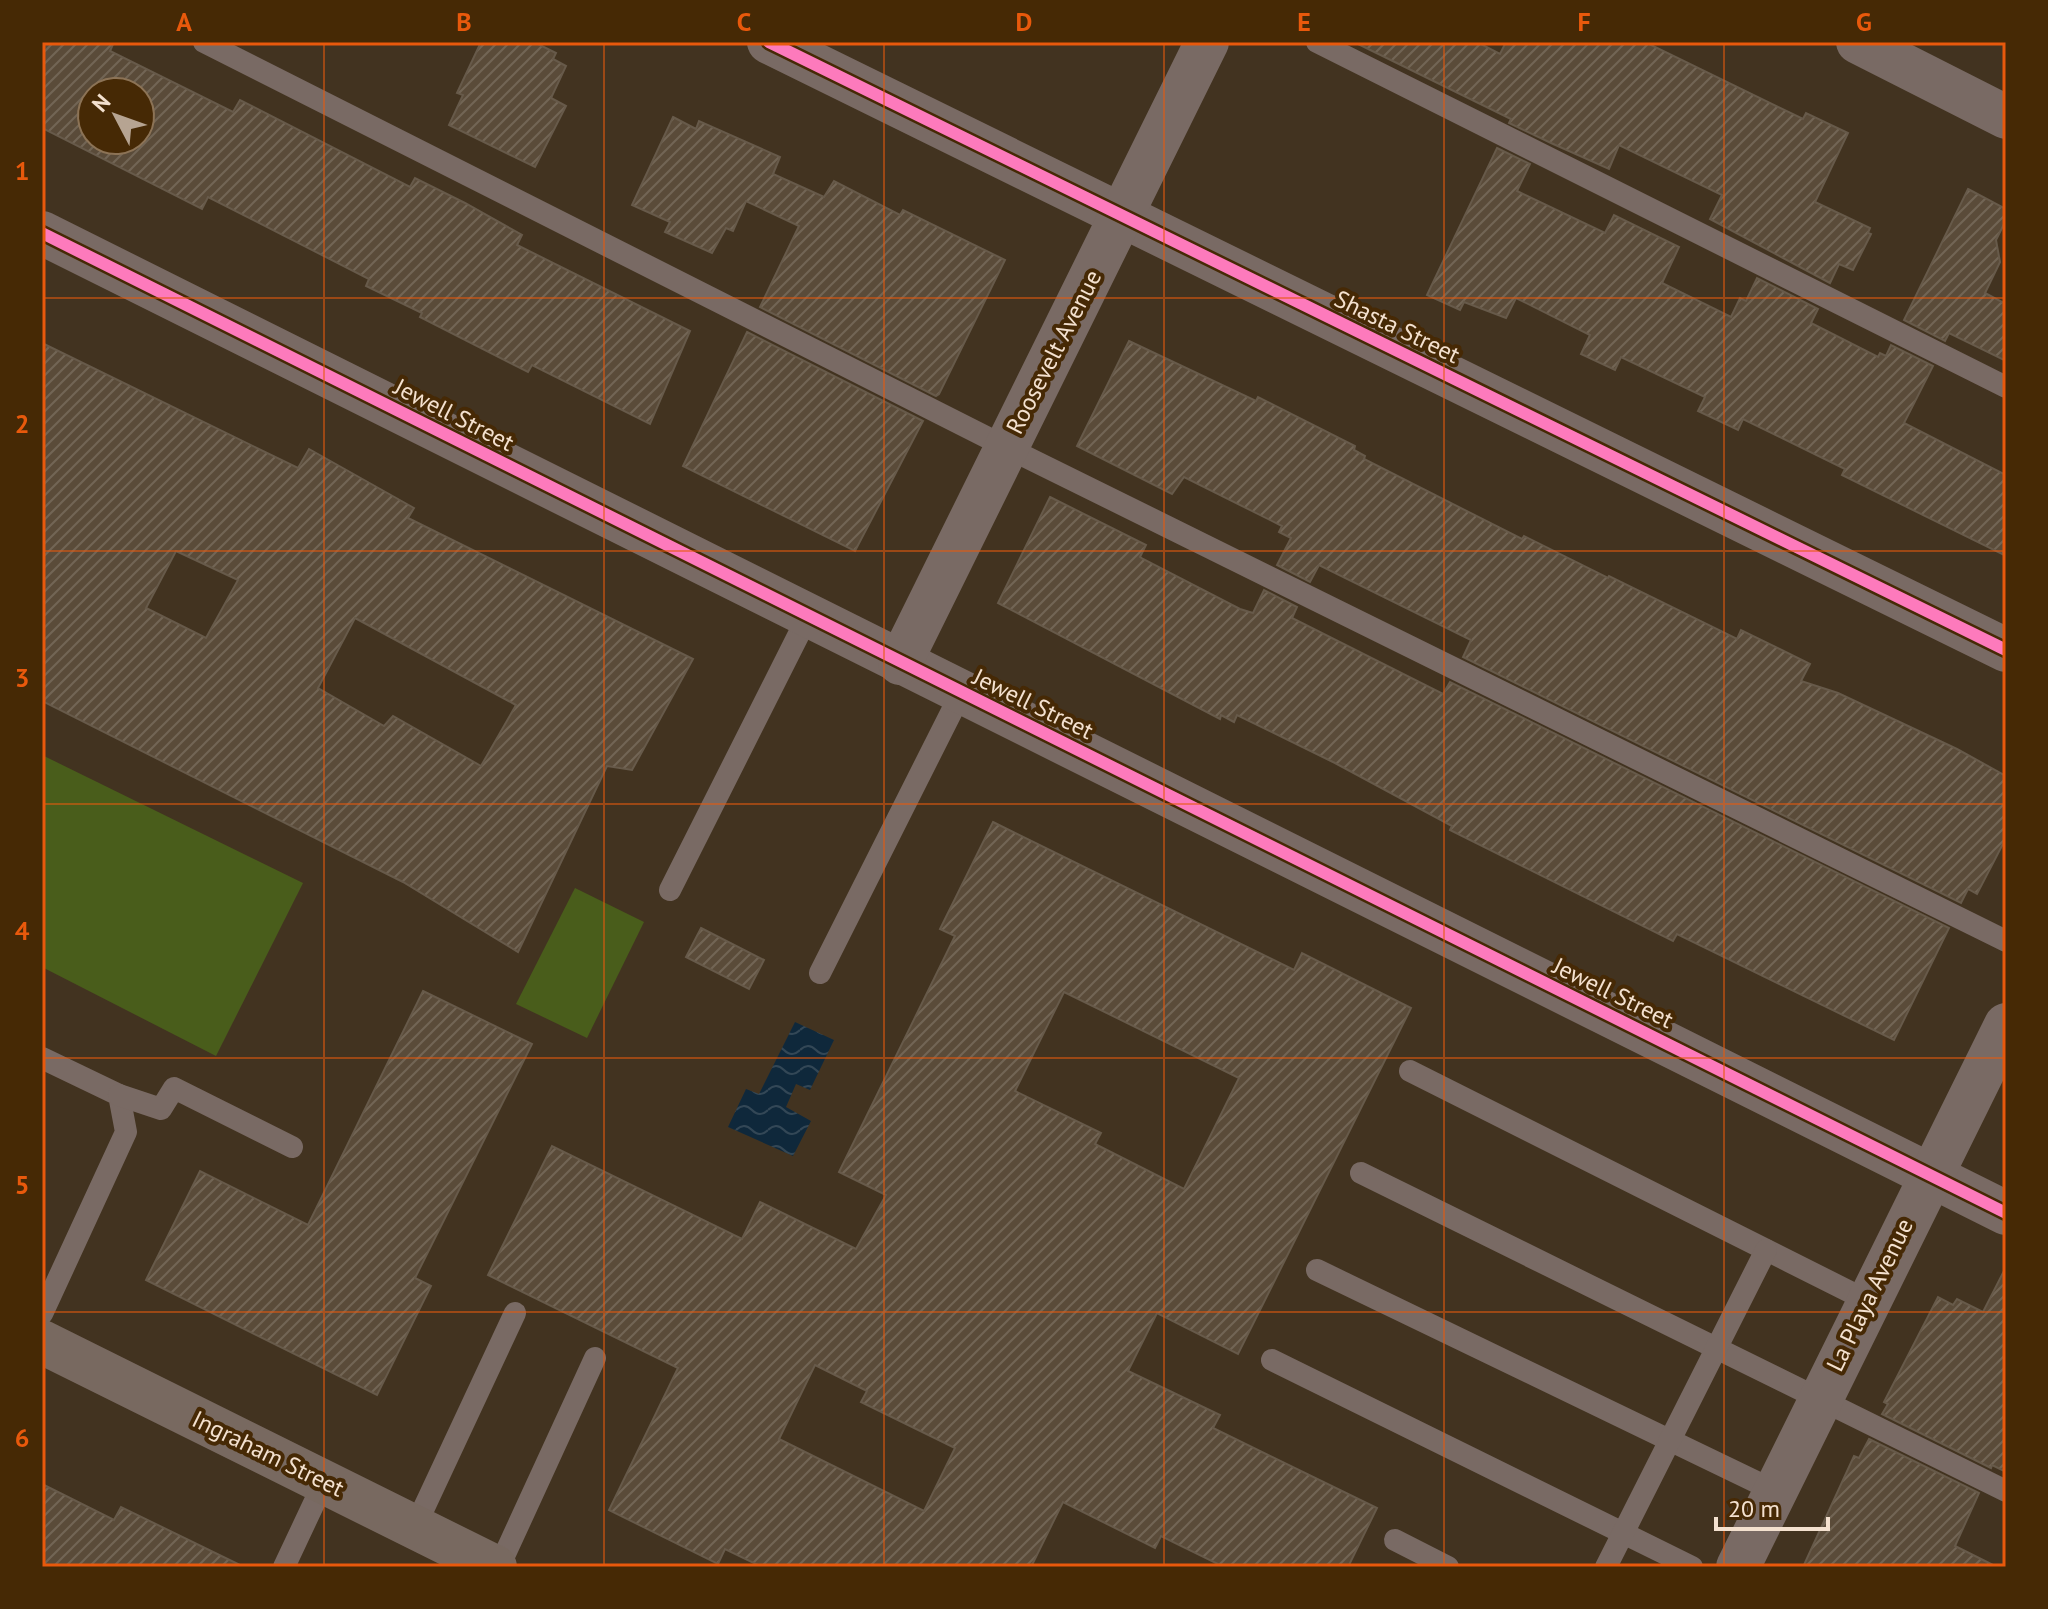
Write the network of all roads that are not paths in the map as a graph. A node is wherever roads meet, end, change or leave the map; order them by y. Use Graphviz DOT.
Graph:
graph roads {
  1 [pos="204,42"];
  2 [pos="769,42"];
  3 [pos="1207,42"];
  4 [pos="1317,42"];
  5 [pos="1858,42"];
  6 [pos="2006,117"];
  7 [pos="1121,217"];
  8 [pos="42,233"];
  9 [pos="2006,387"];
  10 [pos="1006,447"];
  11 [pos="808,616"];
  12 [pos="2006,650"];
  13 [pos="900,663"];
  14 [pos="961,693"];
  15 [pos="670,890"];
  16 [pos="2006,941"];
  17 [pos="820,973"];
  18 [pos="2006,1025"];
  19 [pos="42,1058"];
  20 [pos="1410,1071"];
  21 [pos="119,1095"];
  22 [pos="292,1147"];
  23 [pos="1361,1173"];
  24 [pos="1930,1175"];
  25 [pos="2006,1213"];
  26 [pos="1766,1250"];
  27 [pos="1317,1270"];
  28 [pos="1868,1301"];
  29 [pos="515,1313"];
  30 [pos="42,1314"];
  31 [pos="42,1342"];
  32 [pos="1716,1349"];
  33 [pos="595,1358"];
  34 [pos="1272,1360"];
  35 [pos="1820,1398"];
  36 [pos="1670,1440"];
  37 [pos="324,1482"];
  38 [pos="1775,1491"];
  39 [pos="2006,1491"];
  40 [pos="415,1527"];
  41 [pos="1623,1535"];
  42 [pos="1395,1540"];
  43 [pos="284,1567"];
  44 [pos="497,1567"];
  45 [pos="1448,1567"];
  46 [pos="1606,1567"];
  47 [pos="1692,1567"];
  48 [pos="1738,1567"];
  1 -- 10 [label="lane"];
  2 -- 7 [label="street, Shasta Street"];
  3 -- 7 [label="street, Roosevelt Avenue"];
  4 -- 9 [label="lane"];
  5 -- 6 [label="street"];
  7 -- 10 [label="street, Roosevelt Avenue"];
  7 -- 12 [label="street, Shasta Street"];
  8 -- 11 [label="street, Jewell Street"];
  10 -- 13 [label="street, Roosevelt Avenue"];
  10 -- 16 [label="lane"];
  11 -- 13 [label="street, Jewell Street"];
  11 -- 15 [label="lane"];
  13 -- 14 [label="street, Jewell Street"];
  14 -- 17 [label="lane"];
  14 -- 24 [label="street, Jewell Street"];
  18 -- 24 [label="street, La Playa Avenue"];
  19 -- 21 [label="lane"];
  20 -- 26 [label="lane"];
  21 -- 22 [label="lane"];
  21 -- 30 [label="lane"];
  23 -- 32 [label="lane"];
  24 -- 25 [label="street, Jewell Street"];
  24 -- 28 [label="street, La Playa Avenue"];
  26 -- 28 [label="lane"];
  26 -- 32 [label="lane"];
  27 -- 36 [label="lane"];
  28 -- 35 [label="street, La Playa Avenue"];
  29 -- 40 [label="lane"];
  31 -- 37 [label="main road, Ingraham Street"];
  32 -- 35 [label="lane"];
  32 -- 36 [label="lane"];
  33 -- 44 [label="lane"];
  34 -- 41 [label="lane"];
  35 -- 38 [label="street, La Playa Avenue"];
  35 -- 39 [label="lane"];
  36 -- 38 [label="lane"];
  36 -- 41 [label="lane"];
  37 -- 40 [label="main road, Ingraham Street"];
  37 -- 43 [label="lane"];
  38 -- 48 [label="street, La Playa Avenue"];
  40 -- 44 [label="main road, Ingraham Street"];
  41 -- 46 [label="lane"];
  41 -- 47 [label="lane"];
  42 -- 45 [label="lane"];
}
